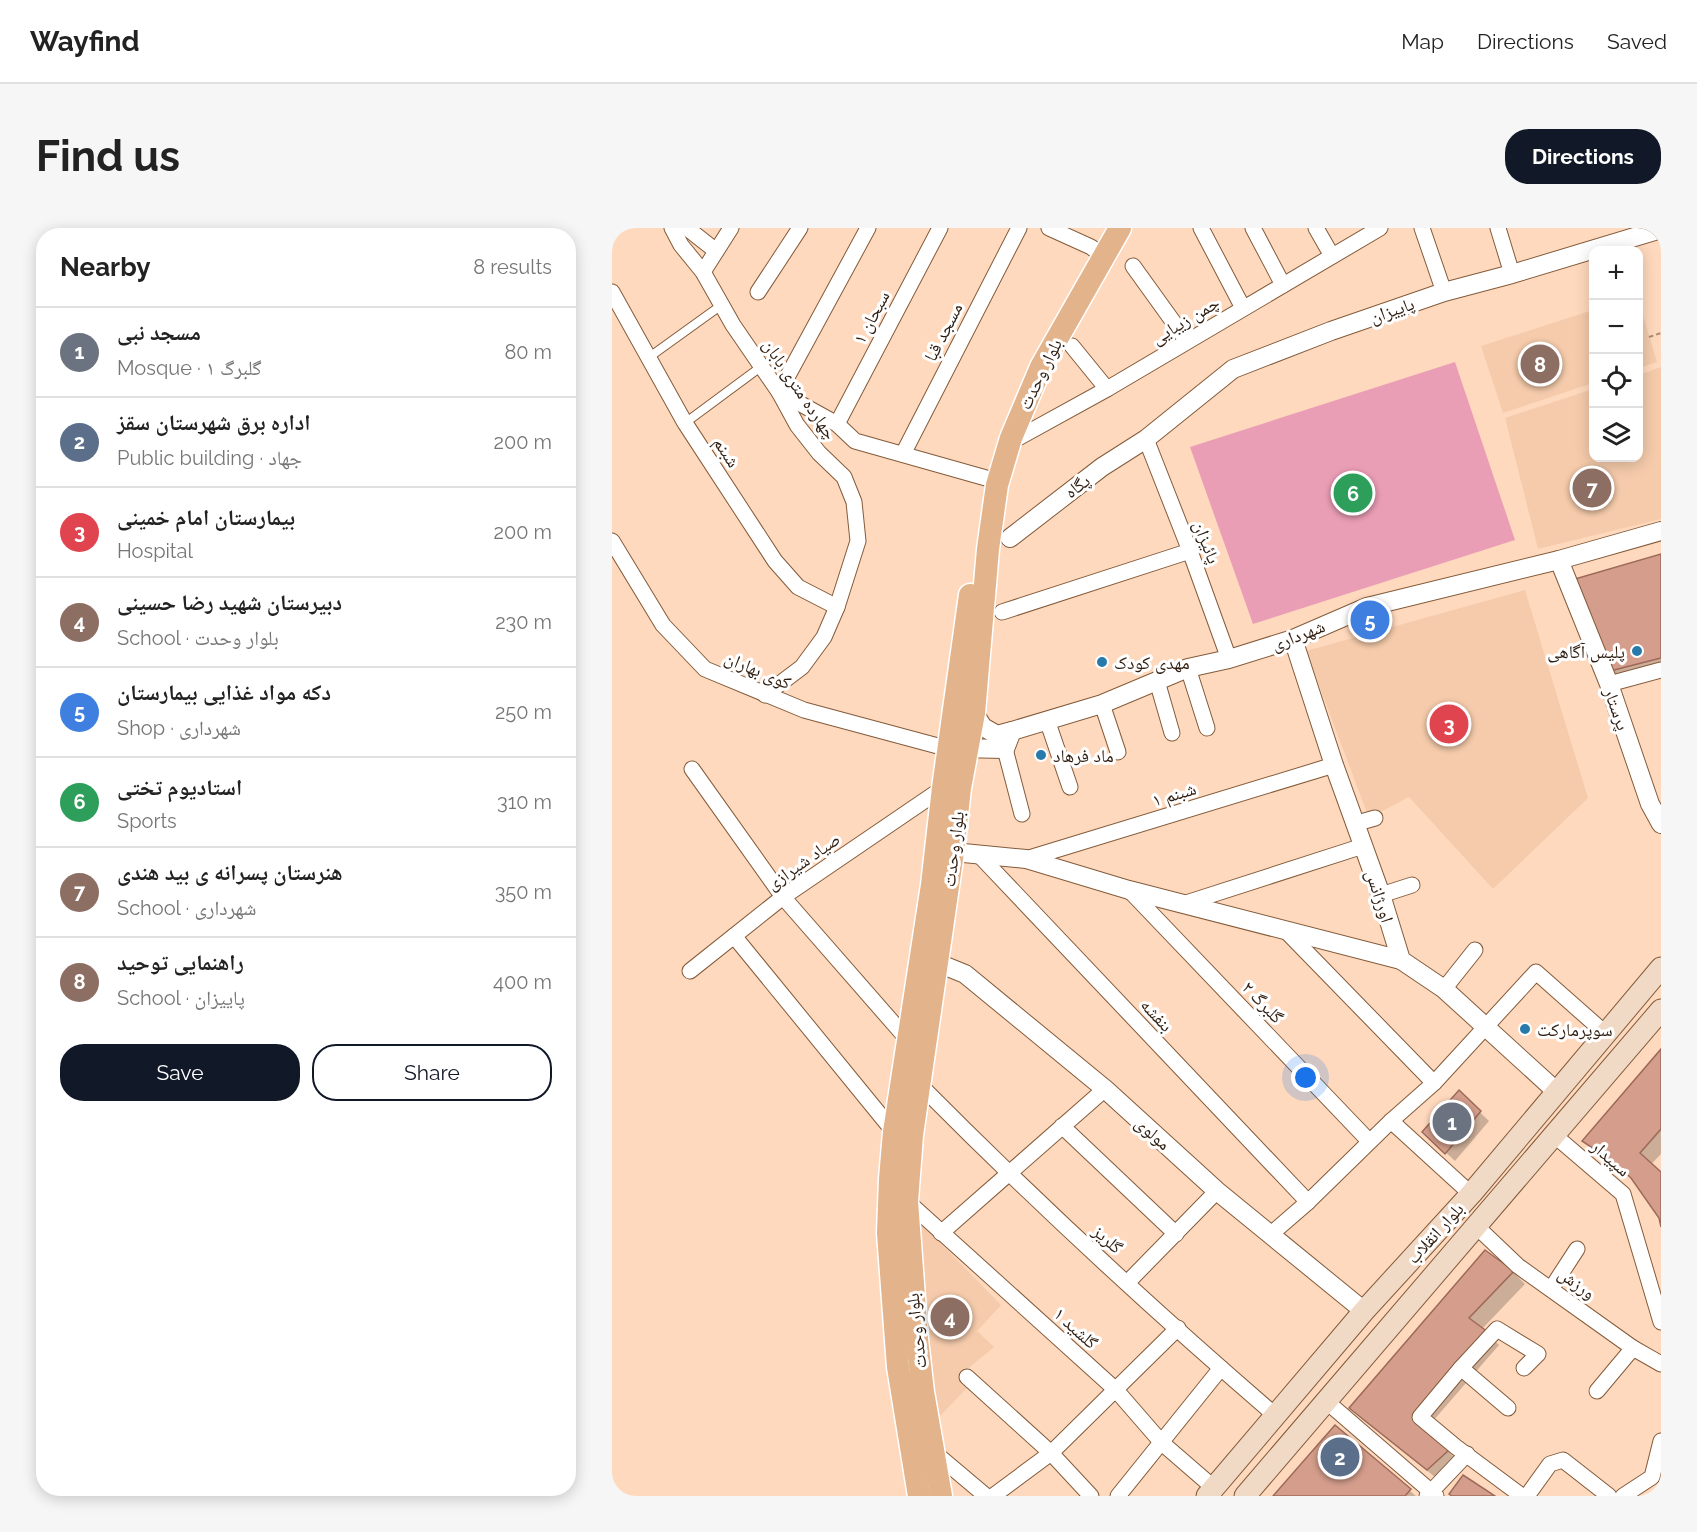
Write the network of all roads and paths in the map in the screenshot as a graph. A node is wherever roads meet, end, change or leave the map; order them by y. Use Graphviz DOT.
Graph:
graph roads {
  1 [pos="672,228"];
  2 [pos="687,228"];
  3 [pos="731,228"];
  4 [pos="801,228"];
  5 [pos="868,228"];
  6 [pos="940,228"];
  7 [pos="1019,228"];
  8 [pos="1049,228"];
  9 [pos="1120,228"];
  10 [pos="1201,228"];
  11 [pos="1252,228"];
  12 [pos="1316,228"];
  13 [pos="1380,228"];
  14 [pos="1422,228"];
  15 [pos="1498,228"];
  16 [pos="1661,228"];
  17 [pos="1363,232"];
  18 [pos="1098,244"];
  19 [pos="716,251"];
  20 [pos="1332,256"];
  21 [pos="1133,266"];
  22 [pos="703,272"];
  23 [pos="1512,274"];
  24 [pos="1283,285"];
  25 [pos="612,292"];
  26 [pos="758,292"];
  27 [pos="1444,292"];
  28 [pos="723,304"];
  29 [pos="1243,308"];
  30 [pos="1661,333"];
  31 [pos="1649,337"];
  32 [pos="1187,341"];
  33 [pos="1072,346"];
  34 [pos="647,359"];
  35 [pos="762,366"];
  36 [pos="1107,389"];
  37 [pos="779,392"];
  38 [pos="685,423"];
  39 [pos="837,424"];
  40 [pos="1146,439"];
  41 [pos="1010,443"];
  42 [pos="903,454"];
  43 [pos="986,478"];
  44 [pos="1661,531"];
  45 [pos="1010,538"];
  46 [pos="612,541"];
  47 [pos="1190,551"];
  48 [pos="1559,560"];
  49 [pos="837,607"];
  50 [pos="1002,612"];
  51 [pos="1293,639"];
  52 [pos="1229,659"];
  53 [pos="1188,668"];
  54 [pos="1661,670"];
  55 [pos="1157,681"];
  56 [pos="1609,684"];
  57 [pos="765,695"];
  58 [pos="1101,704"];
  59 [pos="974,713"];
  60 [pos="1047,720"];
  61 [pos="1207,728"];
  62 [pos="1012,731"];
  63 [pos="1172,733"];
  64 [pos="959,748"];
  65 [pos="1005,749"];
  66 [pos="1118,752"];
  67 [pos="1334,765"];
  68 [pos="692,769"];
  69 [pos="1070,787"];
  70 [pos="943,788"];
  71 [pos="1022,814"];
  72 [pos="1375,818"];
  73 [pos="1354,824"];
  74 [pos="1661,824"];
  75 [pos="1363,846"];
  76 [pos="953,852"];
  77 [pos="979,855"];
  78 [pos="1026,859"];
  79 [pos="1412,885"];
  80 [pos="1129,890"];
  81 [pos="1381,895"];
  82 [pos="783,897"];
  83 [pos="1183,904"];
  84 [pos="1285,930"];
  85 [pos="734,936"];
  86 [pos="1475,950"];
  87 [pos="1401,960"];
  88 [pos="938,963"];
  89 [pos="1661,968"];
  90 [pos="690,971"];
  91 [pos="1444,989"];
  92 [pos="1661,1010"];
  93 [pos="1485,1026"];
  94 [pos="1606,1034"];
  95 [pos="908,1040"];
  96 [pos="1434,1083"];
  97 [pos="920,1085"];
  98 [pos="1105,1089"];
  99 [pos="1557,1092"];
  100 [pos="1391,1121"];
  101 [pos="1062,1126"];
  102 [pos="894,1132"];
  103 [pos="1554,1135"];
  104 [pos="1370,1142"];
  105 [pos="1008,1174"];
  106 [pos="1217,1191"];
  107 [pos="1471,1194"];
  108 [pos="907,1201"];
  109 [pos="1308,1202"];
  110 [pos="1476,1226"];
  111 [pos="941,1233"];
  112 [pos="1176,1234"];
  113 [pos="1271,1234"];
  114 [pos="1577,1249"];
  115 [pos="1127,1283"];
  116 [pos="1551,1289"];
  117 [pos="1364,1311"];
  118 [pos="1661,1322"];
  119 [pos="1178,1328"];
  120 [pos="1633,1348"];
  121 [pos="1661,1364"];
  122 [pos="1221,1368"];
  123 [pos="1461,1368"];
  124 [pos="1524,1368"];
  125 [pos="967,1377"];
  126 [pos="1116,1390"];
  127 [pos="1597,1391"];
  128 [pos="1326,1401"];
  129 [pos="1508,1408"];
  130 [pos="1276,1416"];
  131 [pos="1661,1441"];
  132 [pos="1162,1443"];
  133 [pos="1250,1445"];
  134 [pos="932,1447"];
  135 [pos="1051,1453"];
  136 [pos="1467,1454"];
  137 [pos="1258,1480"];
  138 [pos="1211,1492"];
  139 [pos="1431,1495"];
  140 [pos="919,1496"];
  141 [pos="941,1496"];
  142 [pos="986,1496"];
  143 [pos="993,1496"];
  144 [pos="1091,1496"];
  145 [pos="1118,1496"];
  146 [pos="1245,1496"];
  147 [pos="1525,1496"];
  148 [pos="1608,1496"];
  149 [pos="1623,1496"];
  1 -- 22 [label="street, چهارده متری بابان"];
  2 -- 19 [label="street"];
  3 -- 19 [label="street"];
  4 -- 26 [label="street"];
  5 -- 37 [label="street"];
  6 -- 39 [label="street, سبحان ۱"];
  7 -- 42 [label="street, مسجد قبا"];
  8 -- 18 [label="street"];
  9 -- 18 [label="main road, بلوار وحدت"];
  10 -- 29 [label="street"];
  11 -- 24 [label="street"];
  12 -- 20 [label="street"];
  13 -- 17 [label="street, چمن زیبایی"];
  14 -- 27 [label="street"];
  15 -- 23 [label="street"];
  16 -- 23 [label="street, پاییزان"];
  17 -- 20 [label="street, چمن زیبایی"];
  18 -- 41 [label="main road, بلوار وحدت"];
  18 -- 43 [label="main road, بلوار وحدت"];
  19 -- 22 [label="street"];
  20 -- 24 [label="street, چمن زیبایی"];
  21 -- 32 [label="street"];
  22 -- 28 [label="street, چهارده متری بابان"];
  23 -- 27 [label="street, پاییزان"];
  24 -- 29 [label="street, چمن زیبایی"];
  25 -- 34 [label="street, شبنم"];
  27 -- 40 [label="street, پاییزان"];
  28 -- 34 [label="lane"];
  28 -- 35 [label="street, چهارده متری بابان"];
  29 -- 32 [label="street, چمن زیبایی"];
  30 -- 31 [label="path"];
  32 -- 36 [label="street, چمن زیبایی"];
  33 -- 36 [label="street"];
  34 -- 38 [label="street, شبنم"];
  35 -- 37 [label="street, چهارده متری بابان"];
  35 -- 38 [label="lane"];
  36 -- 41 [label="street, چمن زیبایی"];
  37 -- 39 [label="street"];
  37 -- 49 [label="street, چهارده متری بابان"];
  38 -- 49 [label="street, شبنم"];
  39 -- 42 [label="street"];
  40 -- 45 [label="street, پگاه"];
  40 -- 47 [label="street, پائیزان"];
  41 -- 59 [label="main road, بلوار وحدت"];
  42 -- 43 [label="street"];
  43 -- 64 [label="main road, بلوار وحدت"];
  44 -- 48 [label="street, شهرداری"];
  46 -- 57 [label="street, کوی بهاران"];
  47 -- 50 [label="street"];
  47 -- 52 [label="street, پائیزان"];
  48 -- 51 [label="street, شهرداری"];
  48 -- 56 [label="street, پرستار"];
  49 -- 57 [label="street, چهارده متری بابان"];
  51 -- 52 [label="street, شهرداری"];
  51 -- 67 [label="street, اورژانس"];
  52 -- 53 [label="street, شهرداری"];
  53 -- 55 [label="street, شهرداری"];
  53 -- 61 [label="street"];
  54 -- 56 [label="street"];
  55 -- 58 [label="street, شهرداری"];
  55 -- 63 [label="street"];
  56 -- 74 [label="street, پرستار"];
  57 -- 64 [label="street, کوی بهاران"];
  58 -- 60 [label="street, شهرداری"];
  58 -- 66 [label="street"];
  59 -- 62 [label="street"];
  59 -- 64 [label="main road, بلوار وحدت"];
  60 -- 62 [label="street, شهرداری"];
  60 -- 69 [label="street"];
  62 -- 65 [label="street"];
  64 -- 65 [label="street"];
  64 -- 70 [label="main road, بلوار وحدت"];
  64 -- 76 [label="main road, بلوار وحدت"];
  65 -- 71 [label="street"];
  67 -- 73 [label="street, اورژانس"];
  67 -- 78 [label="street, شبنم ۱"];
  68 -- 82 [label="street"];
  70 -- 82 [label="street, صیاد شیرازی"];
  70 -- 95 [label="main road, بلوار وحدت"];
  72 -- 73 [label="street"];
  73 -- 75 [label="street, اورژانس"];
  75 -- 81 [label="street, اورژانس"];
  75 -- 83 [label="street"];
  76 -- 77 [label="street"];
  76 -- 88 [label="main road, بلوار وحدت"];
  77 -- 78 [label="street"];
  77 -- 109 [label="street, بنفشه"];
  78 -- 80 [label="street"];
  79 -- 81 [label="street"];
  80 -- 83 [label="street"];
  80 -- 104 [label="street, گلبرگ ۲"];
  81 -- 87 [label="street, اورژانس"];
  82 -- 85 [label="street, صیاد شیرازی"];
  82 -- 95 [label="street"];
  83 -- 84 [label="street"];
  84 -- 87 [label="street"];
  84 -- 96 [label="street"];
  85 -- 90 [label="street, صیاد شیرازی"];
  85 -- 102 [label="street"];
  86 -- 91 [label="street"];
  87 -- 91 [label="street"];
  88 -- 97 [label="main road, بلوار وحدت"];
  88 -- 98 [label="street, مولوی"];
  89 -- 94 [label="main road, بلوار انقلاب"];
  91 -- 93 [label="street"];
  92 -- 103 [label="main road, بلوار انقلاب"];
  93 -- 94 [label="street"];
  93 -- 96 [label="street"];
  93 -- 99 [label="street"];
  94 -- 99 [label="main road, بلوار انقلاب"];
  95 -- 102 [label="main road, بلوار وحدت"];
  96 -- 100 [label="street"];
  97 -- 105 [label="street, گلریز"];
  97 -- 108 [label="main road, بلوار وحدت"];
  98 -- 101 [label="street"];
  98 -- 106 [label="street, مولوی"];
  99 -- 107 [label="main road, بلوار انقلاب"];
  100 -- 104 [label="street"];
  100 -- 107 [label="street"];
  101 -- 105 [label="street"];
  101 -- 112 [label="street"];
  102 -- 140 [label="main road, بلوار وحدت"];
  103 -- 110 [label="main road, بلوار انقلاب"];
  103 -- 118 [label="street, سپیدار"];
  104 -- 109 [label="street"];
  105 -- 111 [label="street"];
  105 -- 115 [label="street, گلریز"];
  106 -- 112 [label="street"];
  106 -- 113 [label="street, مولوی"];
  107 -- 117 [label="main road, بلوار انقلاب"];
  108 -- 111 [label="street, گلشید ۱"];
  108 -- 134 [label="main road, بلوار وحدت"];
  109 -- 113 [label="street"];
  110 -- 116 [label="street, ورزش"];
  110 -- 128 [label="main road, بلوار انقلاب"];
  111 -- 126 [label="street, گلشید ۱"];
  112 -- 115 [label="street"];
  113 -- 117 [label="street, مولوی"];
  114 -- 116 [label="street"];
  115 -- 119 [label="street, گلریز"];
  116 -- 120 [label="street, ورزش"];
  117 -- 130 [label="main road, بلوار انقلاب"];
  119 -- 122 [label="street, گلریز"];
  119 -- 126 [label="street"];
  120 -- 121 [label="street, ورزش"];
  120 -- 127 [label="street"];
  122 -- 130 [label="street, گلریز"];
  122 -- 132 [label="street"];
  123 -- 124 [label="street"];
  123 -- 129 [label="street"];
  123 -- 136 [label="street"];
  125 -- 135 [label="street"];
  126 -- 132 [label="street, گلشید ۱"];
  126 -- 135 [label="street"];
  128 -- 137 [label="main road, بلوار انقلاب"];
  128 -- 139 [label="street"];
  130 -- 133 [label="main road, بلوار انقلاب"];
  131 -- 149 [label="street"];
  132 -- 138 [label="street, گلشید ۱"];
  132 -- 145 [label="street"];
  133 -- 137 [label="main road"];
  133 -- 138 [label="main road, بلوار انقلاب"];
  134 -- 141 [label="main road, بلوار وحدت"];
  134 -- 142 [label="street"];
  135 -- 143 [label="street"];
  135 -- 144 [label="street"];
  136 -- 139 [label="street"];
  136 -- 147 [label="street"];
  137 -- 146 [label="main road, بلوار انقلاب"];
  147 -- 148 [label="street"];
}
